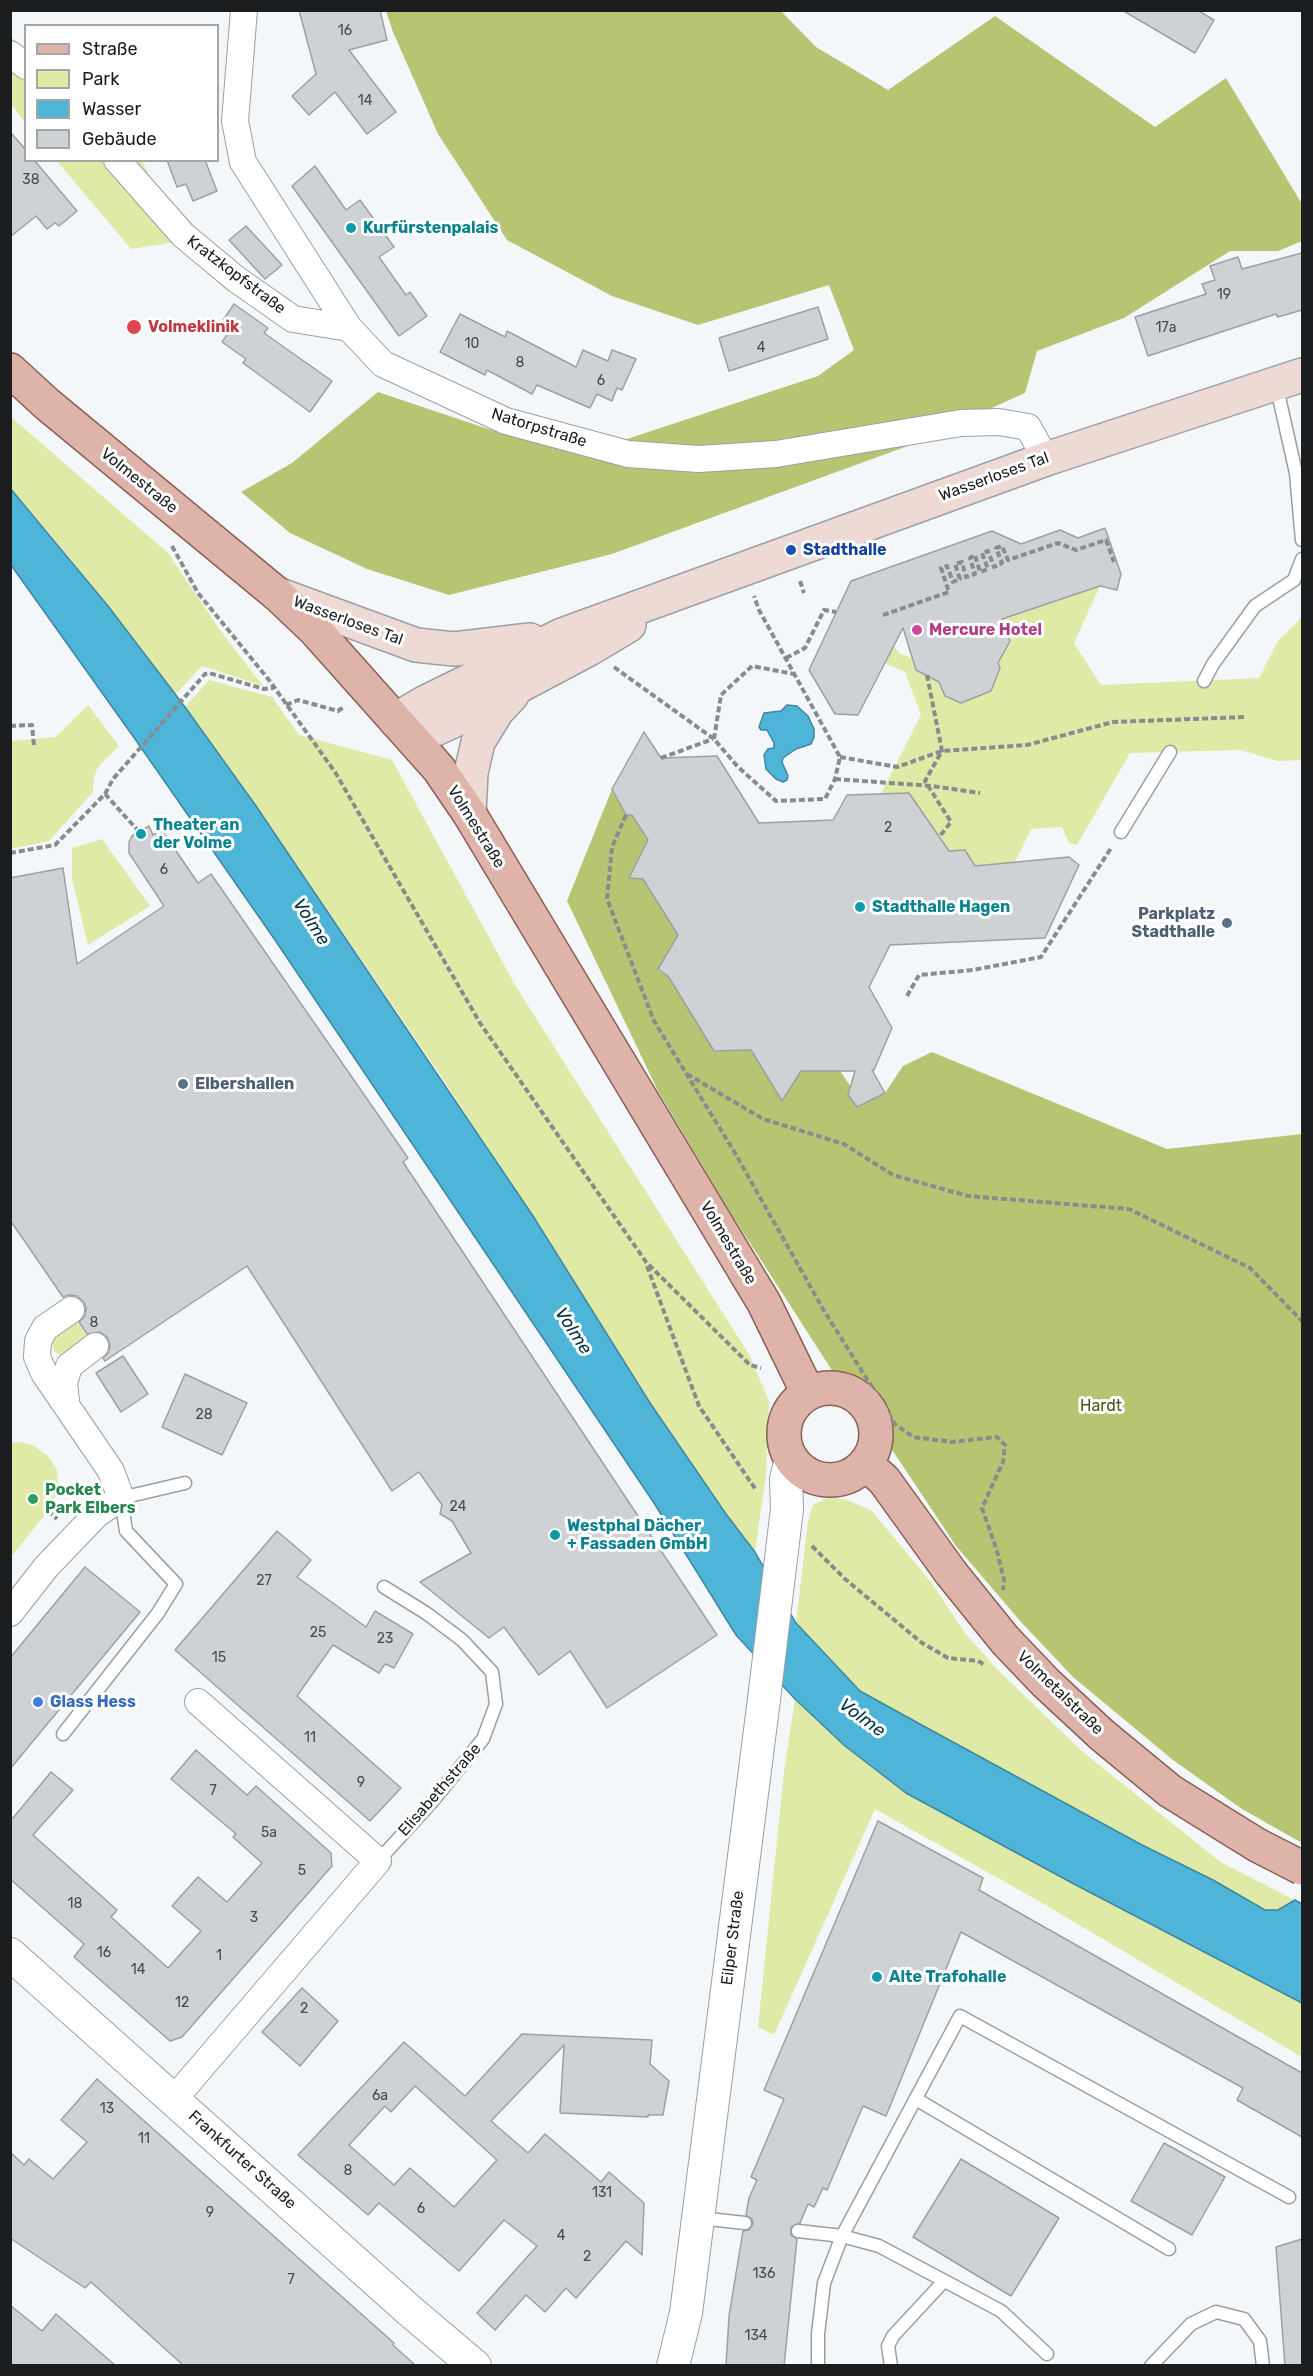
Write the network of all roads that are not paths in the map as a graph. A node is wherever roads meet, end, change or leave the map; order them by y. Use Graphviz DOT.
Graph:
graph roads {
  1 [pos="244,10"];
  2 [pos="10,54"];
  3 [pos="24,64"];
  4 [pos="119,162"];
  5 [pos="349,328"];
  6 [pos="10,370"];
  7 [pos="1289,379"];
  8 [pos="1046,459"];
  9 [pos="1302,540"];
  10 [pos="1302,559"];
  11 [pos="277,594"];
  12 [pos="575,642"];
  13 [pos="1204,681"];
  14 [pos="524,684"];
  15 [pos="405,729"];
  16 [pos="1170,752"];
  17 [pos="469,813"];
  18 [pos="1121,832"];
  19 [pos="71,1310"];
  20 [pos="95,1346"];
  21 [pos="808,1393"];
  22 [pos="66,1401"];
  23 [pos="866,1464"];
  24 [pos="801,1468"];
  25 [pos="185,1482"];
  26 [pos="121,1498"];
  27 [pos="384,1587"];
  28 [pos="10,1613"];
  29 [pos="198,1702"];
  30 [pos="63,1734"];
  31 [pos="378,1861"];
  32 [pos="1302,1868"];
  33 [pos="10,1954"];
  34 [pos="174,2099"];
  35 [pos="916,2099"];
  36 [pos="1289,2197"];
  37 [pos="698,2217"];
  38 [pos="745,2223"];
  39 [pos="798,2231"];
  40 [pos="842,2236"];
  41 [pos="1169,2249"];
  42 [pos="944,2280"];
  43 [pos="1047,2354"];
  44 [pos="475,2366"];
  45 [pos="673,2366"];
  46 [pos="818,2366"];
  47 [pos="891,2366"];
  48 [pos="1151,2366"];
  49 [pos="1263,2366"];
  1 -- 5 [label="street, Natorpstraße"];
  2 -- 3 [label="street"];
  4 -- 5 [label="street, Kratzkopfstraße"];
  5 -- 8 [label="street, Natorpstraße"];
  6 -- 11 [label="main road, Volmestraße"];
  7 -- 8 [label="main road, Wasserloses Tal"];
  7 -- 9 [label="lane"];
  8 -- 12 [label="main road, Wasserloses Tal"];
  10 -- 13 [label="lane"];
  11 -- 12 [label="main road, Wasserloses Tal"];
  11 -- 15 [label="main road, Volmestraße"];
  12 -- 14 [label="main road, Wasserloses Tal"];
  12 -- 15 [label="main road, Wasserloses Tal"];
  14 -- 15 [label="main road, Wasserloses Tal"];
  14 -- 17 [label="main road, Wasserloses Tal"];
  15 -- 17 [label="main road, Volmestraße"];
  16 -- 18 [label="lane"];
  17 -- 21 [label="main road, Volmestraße"];
  19 -- 22 [label="street"];
  20 -- 22 [label="street"];
  21 -- 23 [label="main road"];
  21 -- 24 [label="main road"];
  22 -- 26 [label="street"];
  23 -- 24 [label="main road"];
  23 -- 32 [label="main road, Volmetalstraße, bridge"];
  24 -- 37 [label="street, Eilper Straße, bridge"];
  25 -- 26 [label="lane"];
  26 -- 28 [label="street"];
  26 -- 30 [label="lane"];
  27 -- 31 [label="lane, Elisabethstraße"];
  29 -- 31 [label="street"];
  31 -- 34 [label="street, Elisabethstraße"];
  33 -- 34 [label="street, Frankfurter Straße"];
  34 -- 44 [label="street, Frankfurter Straße"];
  35 -- 36 [label="lane"];
  35 -- 40 [label="lane"];
  35 -- 41 [label="lane"];
  37 -- 38 [label="lane"];
  37 -- 45 [label="street, Eilper Straße"];
  39 -- 40 [label="lane"];
  40 -- 42 [label="lane"];
  40 -- 46 [label="lane"];
  42 -- 43 [label="lane"];
  42 -- 47 [label="lane"];
  48 -- 49 [label="lane"];
}
